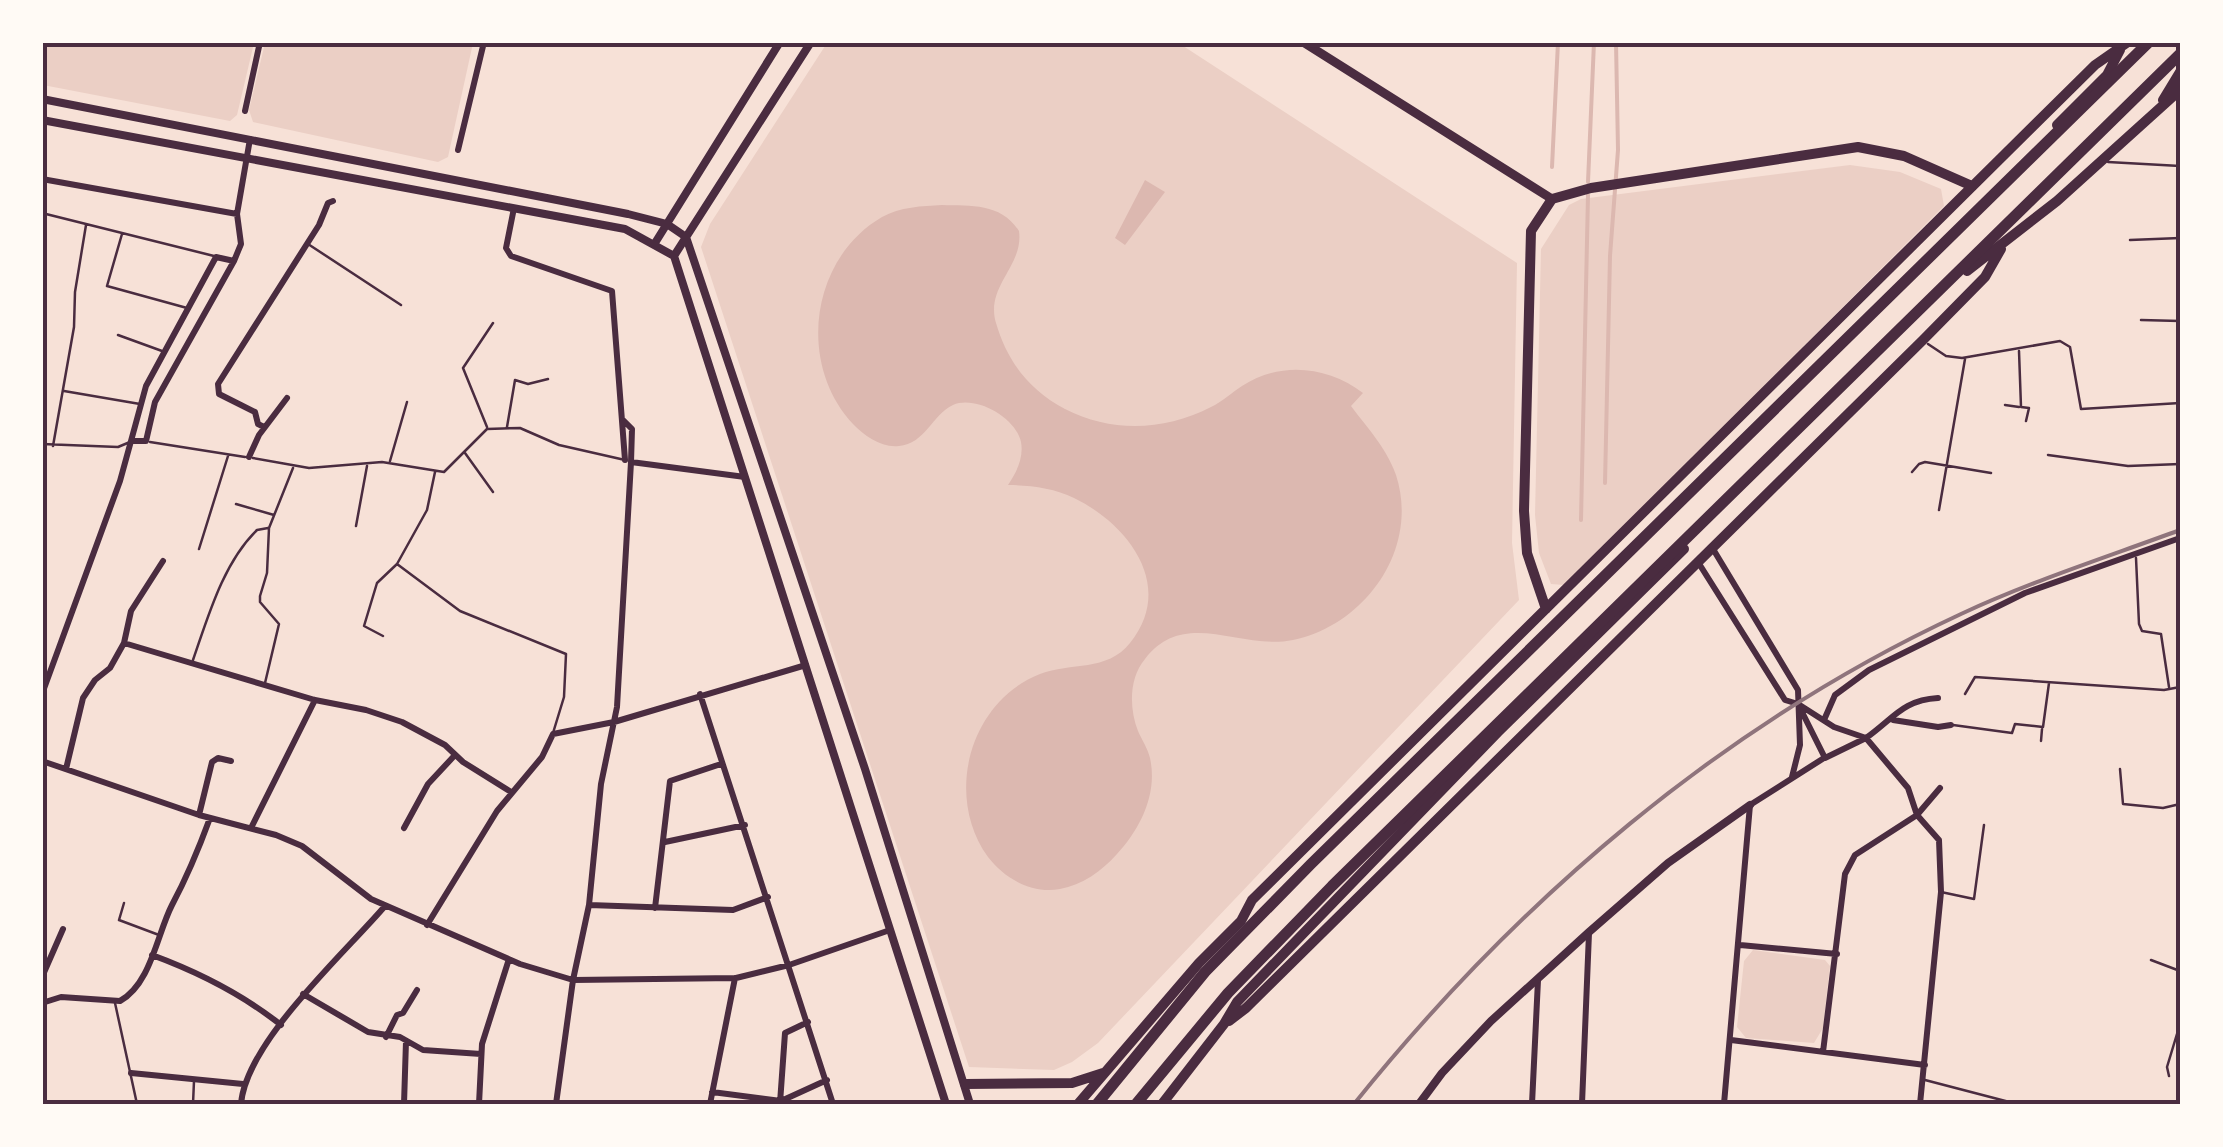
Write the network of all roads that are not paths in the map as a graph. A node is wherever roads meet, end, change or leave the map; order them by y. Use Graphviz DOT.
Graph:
graph roads {
  1 [pos="260,42"];
  2 [pos="484,42"];
  3 [pos="780,42"];
  4 [pos="1304,42"];
  5 [pos="2148,42"];
  6 [pos="809,43"];
  7 [pos="2124,46"];
  8 [pos="2180,54"];
  9 [pos="2180,72"];
  10 [pos="2180,90"];
  11 [pos="42,99"];
  12 [pos="2160,106"];
  13 [pos="244,111"];
  14 [pos="42,120"];
  15 [pos="250,139"];
  16 [pos="458,150"];
  17 [pos="248,157"];
  18 [pos="2102,162"];
  19 [pos="2180,166"];
  20 [pos="42,179"];
  21 [pos="487,186"];
  22 [pos="1972,186"];
  23 [pos="517,192"];
  24 [pos="1552,199"];
  25 [pos="484,200"];
  26 [pos="333,201"];
  27 [pos="515,207"];
  28 [pos="42,213"];
  29 [pos="237,214"];
  30 [pos="667,224"];
  31 [pos="86,225"];
  32 [pos="122,233"];
  33 [pos="686,237"];
  34 [pos="2180,238"];
  35 [pos="2130,240"];
  36 [pos="655,243"];
  37 [pos="307,244"];
  38 [pos="2003,246"];
  39 [pos="216,256"];
  40 [pos="674,256"];
  41 [pos="234,261"];
  42 [pos="402,306"];
  43 [pos="188,310"];
  44 [pos="202,318"];
  45 [pos="2141,320"];
  46 [pos="2180,321"];
  47 [pos="493,323"];
  48 [pos="118,334"];
  49 [pos="1923,340"];
  50 [pos="2019,350"];
  51 [pos="164,351"];
  52 [pos="1966,358"];
  53 [pos="548,379"];
  54 [pos="62,391"];
  55 [pos="287,398"];
  56 [pos="407,402"];
  57 [pos="2180,403"];
  58 [pos="140,404"];
  59 [pos="2005,405"];
  60 [pos="2021,407"];
  61 [pos="2026,420"];
  62 [pos="264,427"];
  63 [pos="507,428"];
  64 [pos="488,429"];
  65 [pos="131,441"];
  66 [pos="146,441"];
  67 [pos="42,444"];
  68 [pos="53,446"];
  69 [pos="464,452"];
  70 [pos="229,455"];
  71 [pos="2048,455"];
  72 [pos="248,458"];
  73 [pos="628,461"];
  74 [pos="390,463"];
  75 [pos="367,464"];
  76 [pos="2180,464"];
  77 [pos="294,466"];
  78 [pos="1946,466"];
  79 [pos="436,471"];
  80 [pos="1912,472"];
  81 [pos="1992,473"];
  82 [pos="746,477"];
  83 [pos="493,492"];
  84 [pos="236,504"];
  85 [pos="1939,510"];
  86 [pos="275,516"];
  87 [pos="356,526"];
  88 [pos="270,528"];
  89 [pos="2180,538"];
  90 [pos="1712,548"];
  91 [pos="199,549"];
  92 [pos="2136,555"];
  93 [pos="163,561"];
  94 [pos="1698,562"];
  95 [pos="396,564"];
  96 [pos="806,591"];
  97 [pos="784,597"];
  98 [pos="1546,610"];
  99 [pos="384,636"];
  100 [pos="124,643"];
  101 [pos="192,662"];
  102 [pos="806,664"];
  103 [pos="2049,680"];
  104 [pos="265,684"];
  105 [pos="2180,688"];
  106 [pos="2170,689"];
  107 [pos="42,694"];
  108 [pos="700,694"];
  109 [pos="1965,694"];
  110 [pos="1938,698"];
  111 [pos="315,700"];
  112 [pos="1798,704"];
  113 [pos="1824,720"];
  114 [pos="1893,720"];
  115 [pos="614,722"];
  116 [pos="1951,725"];
  117 [pos="2042,727"];
  118 [pos="553,734"];
  119 [pos="1866,738"];
  120 [pos="2040,741"];
  121 [pos="456,755"];
  122 [pos="1824,758"];
  123 [pos="42,761"];
  124 [pos="230,761"];
  125 [pos="721,764"];
  126 [pos="66,769"];
  127 [pos="2120,769"];
  128 [pos="1792,779"];
  129 [pos="1940,788"];
  130 [pos="511,792"];
  131 [pos="2180,804"];
  132 [pos="1750,805"];
  133 [pos="1917,814"];
  134 [pos="199,815"];
  135 [pos="210,818"];
  136 [pos="745,825"];
  137 [pos="1984,825"];
  138 [pos="251,828"];
  139 [pos="404,828"];
  140 [pos="664,842"];
  141 [pos="1942,892"];
  142 [pos="768,897"];
  143 [pos="124,903"];
  144 [pos="589,905"];
  145 [pos="385,906"];
  146 [pos="655,908"];
  147 [pos="1241,921"];
  148 [pos="427,925"];
  149 [pos="63,929"];
  150 [pos="892,930"];
  151 [pos="1589,932"];
  152 [pos="161,935"];
  153 [pos="1740,945"];
  154 [pos="1837,954"];
  155 [pos="152,955"];
  156 [pos="510,959"];
  157 [pos="2150,960"];
  158 [pos="788,965"];
  159 [pos="2180,972"];
  160 [pos="42,976"];
  161 [pos="736,978"];
  162 [pos="1538,978"];
  163 [pos="574,980"];
  164 [pos="416,990"];
  165 [pos="303,994"];
  166 [pos="115,1001"];
  167 [pos="42,1003"];
  168 [pos="808,1022"];
  169 [pos="1224,1024"];
  170 [pos="2180,1024"];
  171 [pos="281,1025"];
  172 [pos="386,1037"];
  173 [pos="406,1040"];
  174 [pos="1730,1040"];
  175 [pos="1823,1052"];
  176 [pos="481,1054"];
  177 [pos="1925,1065"];
  178 [pos="1104,1072"];
  179 [pos="131,1073"];
  180 [pos="2170,1076"];
  181 [pos="194,1079"];
  182 [pos="826,1080"];
  183 [pos="1924,1080"];
  184 [pos="243,1084"];
  185 [pos="965,1084"];
  186 [pos="712,1092"];
  187 [pos="780,1103"];
  188 [pos="137,1104"];
  189 [pos="193,1104"];
  190 [pos="241,1104"];
  191 [pos="404,1104"];
  192 [pos="478,1104"];
  193 [pos="556,1104"];
  194 [pos="710,1104"];
  195 [pos="833,1104"];
  196 [pos="946,1104"];
  197 [pos="970,1104"];
  198 [pos="1078,1104"];
  199 [pos="1097,1104"];
  200 [pos="1136,1104"];
  201 [pos="1162,1104"];
  202 [pos="1419,1104"];
  203 [pos="1532,1104"];
  204 [pos="1582,1104"];
  205 [pos="1724,1104"];
  206 [pos="1920,1104"];
  207 [pos="2017,1104"];
  1 -- 13 [label="street"];
  2 -- 16 [label="street"];
  3 -- 30 [label="street"];
  4 -- 24 [label="main road"];
  5 -- 199 [label="highway"];
  6 -- 33 [label="street"];
  7 -- 22 [label="main road"];
  7 -- 147 [label="main road"];
  8 -- 200 [label="highway"];
  9 -- 12 [label="main road"];
  10 -- 12 [label="main road"];
  11 -- 15 [label="street"];
  12 -- 18 [label="main road"];
  14 -- 17 [label="street"];
  15 -- 17 [label="street"];
  15 -- 21 [label="street"];
  17 -- 25 [label="street"];
  17 -- 29 [label="street"];
  18 -- 19 [label="lane"];
  18 -- 38 [label="main road"];
  20 -- 29 [label="street"];
  21 -- 23 [label="street"];
  21 -- 25 [label="street"];
  22 -- 24 [label="main road"];
  22 -- 98 [label="main road"];
  23 -- 27 [label="street"];
  23 -- 30 [label="street"];
  24 -- 98 [label="main road"];
  25 -- 27 [label="street"];
  26 -- 37 [label="street"];
  27 -- 36 [label="street"];
  27 -- 73 [label="street"];
  28 -- 31 [label="lane"];
  29 -- 41 [label="street"];
  30 -- 33 [label="street"];
  30 -- 36 [label="street"];
  31 -- 32 [label="lane"];
  31 -- 54 [label="lane"];
  32 -- 39 [label="lane"];
  32 -- 43 [label="lane"];
  33 -- 40 [label="street"];
  33 -- 96 [label="street"];
  34 -- 35 [label="lane"];
  36 -- 40 [label="street"];
  37 -- 42 [label="lane"];
  37 -- 62 [label="street"];
  38 -- 49 [label="main road"];
  38 -- 169 [label="main road"];
  39 -- 41 [label="street"];
  39 -- 43 [label="street"];
  40 -- 82 [label="street"];
  41 -- 44 [label="street"];
  43 -- 44 [label="street"];
  43 -- 51 [label="street"];
  44 -- 66 [label="street"];
  45 -- 46 [label="lane"];
  47 -- 64 [label="lane"];
  48 -- 51 [label="lane"];
  49 -- 52 [label="lane"];
  49 -- 90 [label="main road"];
  50 -- 52 [label="lane"];
  50 -- 57 [label="lane"];
  50 -- 60 [label="lane"];
  51 -- 58 [label="street"];
  52 -- 78 [label="lane"];
  53 -- 63 [label="lane"];
  54 -- 58 [label="lane"];
  54 -- 68 [label="lane"];
  55 -- 62 [label="street"];
  56 -- 74 [label="lane"];
  58 -- 65 [label="street"];
  59 -- 60 [label="lane"];
  60 -- 61 [label="lane"];
  62 -- 72 [label="street"];
  63 -- 64 [label="lane"];
  63 -- 73 [label="lane"];
  64 -- 69 [label="lane"];
  65 -- 66 [label="street"];
  65 -- 68 [label="lane"];
  65 -- 107 [label="street"];
  66 -- 70 [label="lane"];
  67 -- 68 [label="lane"];
  69 -- 79 [label="lane"];
  69 -- 83 [label="lane"];
  70 -- 72 [label="lane"];
  70 -- 91 [label="lane"];
  71 -- 76 [label="lane"];
  72 -- 77 [label="lane"];
  73 -- 82 [label="street"];
  73 -- 115 [label="street"];
  74 -- 75 [label="lane"];
  74 -- 79 [label="lane"];
  75 -- 77 [label="lane"];
  75 -- 87 [label="lane"];
  77 -- 86 [label="lane"];
  78 -- 80 [label="lane"];
  78 -- 81 [label="lane"];
  78 -- 85 [label="lane"];
  79 -- 95 [label="lane"];
  82 -- 97 [label="street"];
  84 -- 86 [label="lane"];
  86 -- 88 [label="lane"];
  88 -- 101 [label="lane"];
  88 -- 104 [label="lane"];
  89 -- 92 [label="street"];
  90 -- 94 [label="main road"];
  90 -- 112 [label="street"];
  92 -- 106 [label="lane"];
  92 -- 113 [label="street"];
  93 -- 100 [label="street"];
  94 -- 112 [label="street"];
  94 -- 169 [label="main road"];
  95 -- 99 [label="lane"];
  95 -- 118 [label="lane"];
  96 -- 97 [label="street"];
  96 -- 185 [label="street"];
  97 -- 102 [label="street"];
  98 -- 147 [label="main road"];
  100 -- 101 [label="street"];
  100 -- 126 [label="street"];
  101 -- 104 [label="street"];
  102 -- 108 [label="street"];
  102 -- 150 [label="street"];
  103 -- 106 [label="lane"];
  103 -- 109 [label="lane"];
  103 -- 117 [label="lane"];
  104 -- 111 [label="street"];
  105 -- 106 [label="lane"];
  108 -- 115 [label="street"];
  108 -- 125 [label="street"];
  110 -- 114 [label="street"];
  111 -- 121 [label="street"];
  111 -- 138 [label="street"];
  112 -- 113 [label="street"];
  112 -- 122 [label="street"];
  112 -- 128 [label="street"];
  113 -- 119 [label="street"];
  114 -- 116 [label="street"];
  114 -- 119 [label="street"];
  115 -- 118 [label="street"];
  115 -- 144 [label="street"];
  116 -- 117 [label="lane"];
  117 -- 120 [label="lane"];
  118 -- 130 [label="street"];
  119 -- 122 [label="street"];
  119 -- 133 [label="street"];
  121 -- 130 [label="street"];
  121 -- 139 [label="street"];
  122 -- 128 [label="street"];
  123 -- 126 [label="street"];
  124 -- 134 [label="street"];
  125 -- 136 [label="street"];
  125 -- 140 [label="street"];
  126 -- 134 [label="street"];
  127 -- 131 [label="lane"];
  128 -- 132 [label="street"];
  129 -- 133 [label="street"];
  130 -- 148 [label="street"];
  132 -- 151 [label="street"];
  132 -- 153 [label="street"];
  133 -- 141 [label="street"];
  133 -- 154 [label="street"];
  134 -- 135 [label="street"];
  135 -- 138 [label="street"];
  135 -- 152 [label="street"];
  136 -- 140 [label="street"];
  136 -- 142 [label="street"];
  137 -- 141 [label="lane"];
  138 -- 145 [label="street"];
  140 -- 146 [label="street"];
  141 -- 177 [label="street"];
  142 -- 146 [label="street"];
  142 -- 158 [label="street"];
  143 -- 152 [label="lane"];
  144 -- 146 [label="street"];
  144 -- 163 [label="street"];
  145 -- 148 [label="street"];
  145 -- 165 [label="street"];
  147 -- 178 [label="main road"];
  148 -- 156 [label="street"];
  149 -- 160 [label="street"];
  150 -- 158 [label="street"];
  150 -- 196 [label="street"];
  151 -- 162 [label="street"];
  151 -- 204 [label="street"];
  152 -- 155 [label="street"];
  153 -- 154 [label="street"];
  153 -- 174 [label="street"];
  154 -- 175 [label="street"];
  155 -- 166 [label="street"];
  155 -- 171 [label="street"];
  156 -- 163 [label="street"];
  156 -- 176 [label="street"];
  157 -- 159 [label="lane"];
  158 -- 161 [label="street"];
  158 -- 168 [label="street"];
  161 -- 163 [label="street"];
  161 -- 186 [label="street"];
  162 -- 202 [label="street"];
  162 -- 203 [label="street"];
  163 -- 193 [label="street"];
  164 -- 172 [label="street"];
  165 -- 171 [label="street"];
  165 -- 172 [label="street"];
  166 -- 167 [label="street"];
  166 -- 179 [label="lane"];
  168 -- 182 [label="street"];
  168 -- 187 [label="street"];
  169 -- 201 [label="main road"];
  170 -- 180 [label="lane"];
  171 -- 184 [label="street"];
  172 -- 173 [label="street"];
  173 -- 176 [label="street"];
  173 -- 191 [label="street"];
  174 -- 175 [label="street"];
  174 -- 205 [label="street"];
  175 -- 177 [label="street"];
  176 -- 192 [label="street"];
  177 -- 183 [label="street"];
  178 -- 185 [label="main road"];
  178 -- 198 [label="main road"];
  179 -- 181 [label="street"];
  179 -- 188 [label="lane"];
  181 -- 184 [label="street"];
  181 -- 189 [label="lane"];
  182 -- 187 [label="street"];
  182 -- 195 [label="street"];
  183 -- 206 [label="street"];
  183 -- 207 [label="lane"];
  184 -- 190 [label="street"];
  185 -- 197 [label="street"];
  186 -- 187 [label="street"];
  186 -- 194 [label="street"];
}
